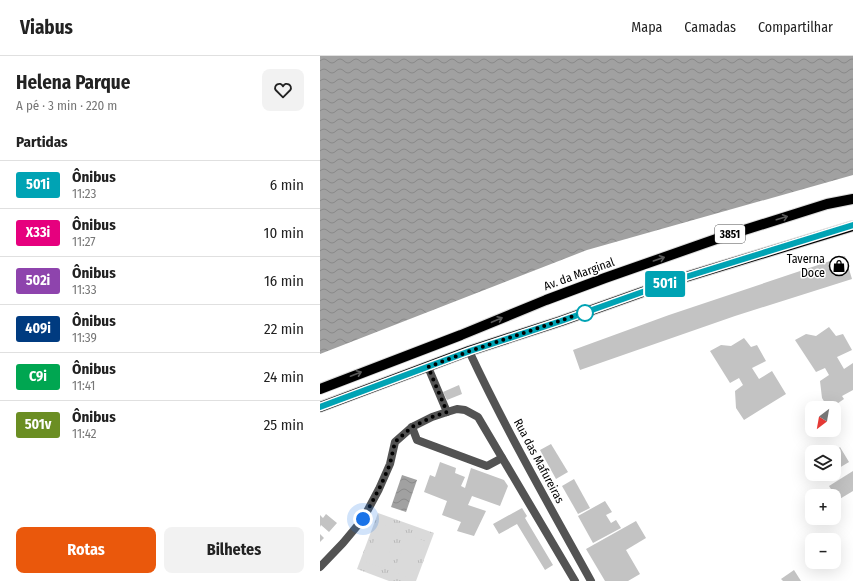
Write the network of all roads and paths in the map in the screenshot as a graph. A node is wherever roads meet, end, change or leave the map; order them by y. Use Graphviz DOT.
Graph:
graph roads {
  1 [pos="853,200"];
  2 [pos="853,226"];
  3 [pos="470,351"];
  4 [pos="428,367"];
  5 [pos="320,389"];
  6 [pos="320,407"];
  7 [pos="447,412"];
  8 [pos="412,427"];
  9 [pos="502,458"];
  10 [pos="320,567"];
  11 [pos="575,581"];
  12 [pos="591,581"];
  5 -- 1 [label="main road, Av. da Marginal / 3851, one-way"];
  2 -- 3 [label="main road, 3851"];
  3 -- 4 [label="main road"];
  3 -- 12 [label="street, Rua das Mafureiras"];
  4 -- 6 [label="main road"];
  4 -- 7 [label="street"];
  7 -- 8 [label="street"];
  7 -- 9 [label="street"];
  8 -- 9 [label="street"];
  8 -- 10 [label="street"];
  9 -- 11 [label="street"];
}
